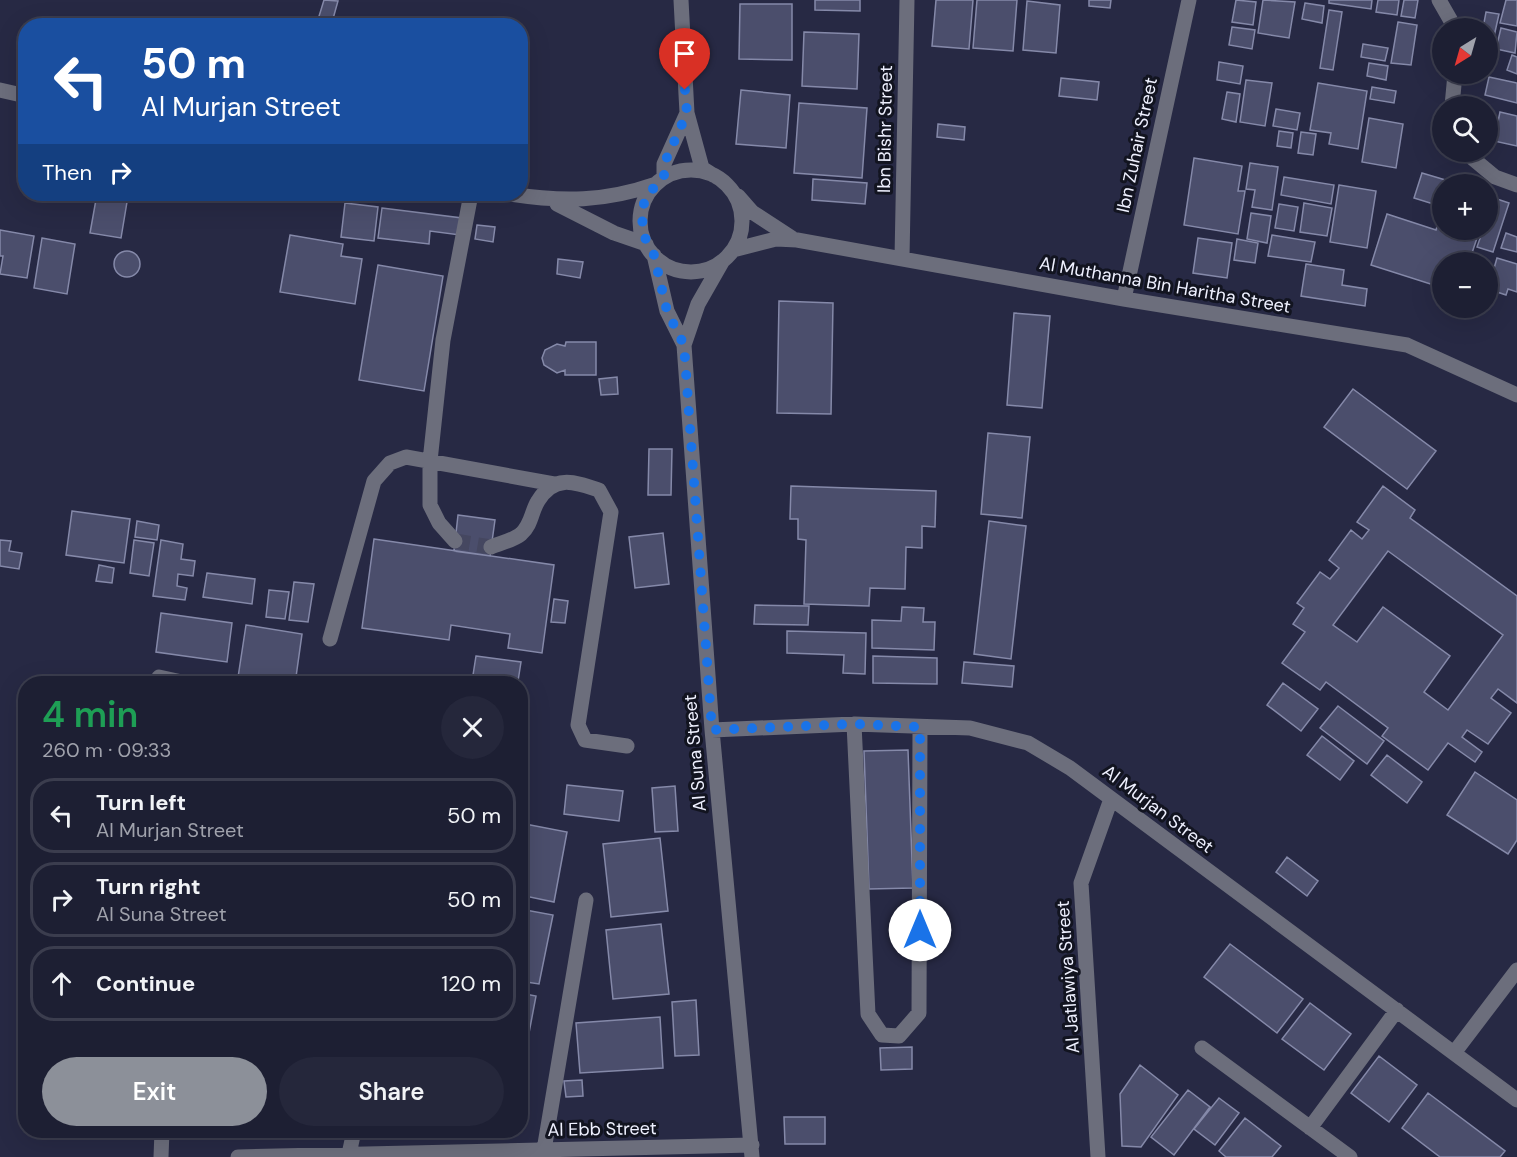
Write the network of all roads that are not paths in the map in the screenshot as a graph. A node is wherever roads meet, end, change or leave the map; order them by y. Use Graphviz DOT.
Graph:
graph roads {
  1 [pos="681,0"];
  2 [pos="907,0"];
  3 [pos="1189,0"];
  4 [pos="1439,0"];
  5 [pos="1449,18"];
  6 [pos="0,90"];
  7 [pos="18,94"];
  8 [pos="687,113"];
  9 [pos="1477,162"];
  10 [pos="660,181"];
  11 [pos="1517,185"];
  12 [pos="728,186"];
  13 [pos="528,197"];
  14 [pos="548,200"];
  15 [pos="470,201"];
  16 [pos="797,240"];
  17 [pos="650,249"];
  18 [pos="733,250"];
  19 [pos="902,258"];
  20 [pos="722,262"];
  21 [pos="1124,298"];
  22 [pos="684,345"];
  23 [pos="1517,395"];
  24 [pos="430,461"];
  25 [pos="554,484"];
  26 [pos="455,541"];
  27 [pos="491,547"];
  28 [pos="330,639"];
  29 [pos="854,724"];
  30 [pos="920,727"];
  31 [pos="712,730"];
  32 [pos="627,746"];
  33 [pos="1111,799"];
  34 [pos="586,900"];
  35 [pos="1517,969"];
  36 [pos="1396,1010"];
  37 [pos="1202,1048"];
  38 [pos="1455,1053"];
  39 [pos="1517,1100"];
  40 [pos="1310,1128"];
  41 [pos="162,1138"];
  42 [pos="352,1138"];
  43 [pos="544,1150"];
  44 [pos="752,1151"];
  45 [pos="349,1154"];
  46 [pos="161,1157"];
  47 [pos="238,1157"];
  48 [pos="256,1157"];
  49 [pos="1098,1157"];
  50 [pos="1350,1157"];
  1 -- 8 [label="street, Al Muthanna Bin Haritha Street"];
  2 -- 19 [label="street, Ibn Bishr Street"];
  3 -- 21 [label="street, Ibn Zuhair Street"];
  4 -- 5 [label="street"];
  6 -- 7 [label="street"];
  8 -- 10 [label="street, Al Suna Street"];
  8 -- 12 [label="street, Al Muthanna Bin Haritha Street"];
  9 -- 11 [label="street"];
  10 -- 12 [label="street"];
  10 -- 14 [label="street"];
  10 -- 17 [label="street, Al Suna Street"];
  12 -- 16 [label="street, Al Muthanna Bin Haritha Street"];
  12 -- 18 [label="street"];
  13 -- 14 [label="street"];
  14 -- 17 [label="street"];
  15 -- 24 [label="street"];
  16 -- 18 [label="street, Al Muthanna Bin Haritha Street"];
  16 -- 19 [label="street, Al Muthanna Bin Haritha Street"];
  17 -- 20 [label="street"];
  17 -- 22 [label="street, Al Suna Street"];
  18 -- 20 [label="street, Al Suna Street"];
  19 -- 21 [label="street, Al Muthanna Bin Haritha Street"];
  20 -- 22 [label="street, Al Suna Street"];
  21 -- 23 [label="street, Al Muthanna Bin Haritha Street"];
  22 -- 31 [label="street, Al Suna Street"];
  24 -- 25 [label="street"];
  24 -- 26 [label="street"];
  24 -- 28 [label="street"];
  25 -- 27 [label="street"];
  25 -- 32 [label="street"];
  29 -- 30 [label="street, Al Murjan Street"];
  29 -- 30 [label="street"];
  29 -- 31 [label="street, Al Murjan Street"];
  30 -- 33 [label="street, Al Murjan Street"];
  31 -- 44 [label="street, Al Suna Street"];
  33 -- 36 [label="street, Al Murjan Street"];
  33 -- 49 [label="street, Al Jatlawiya Street"];
  34 -- 43 [label="street"];
  35 -- 38 [label="street"];
  36 -- 38 [label="street, Al Murjan Street"];
  36 -- 40 [label="street"];
  37 -- 40 [label="street"];
  38 -- 39 [label="street, Al Murjan Street"];
  40 -- 50 [label="street"];
  41 -- 46 [label="street"];
  42 -- 45 [label="street"];
  43 -- 44 [label="street, Al Ebb Street"];
  43 -- 45 [label="street, Al Ebb Street"];
  45 -- 48 [label="street, Al Ebb Street"];
  47 -- 48 [label="street, Al Ebb Street"];
}
